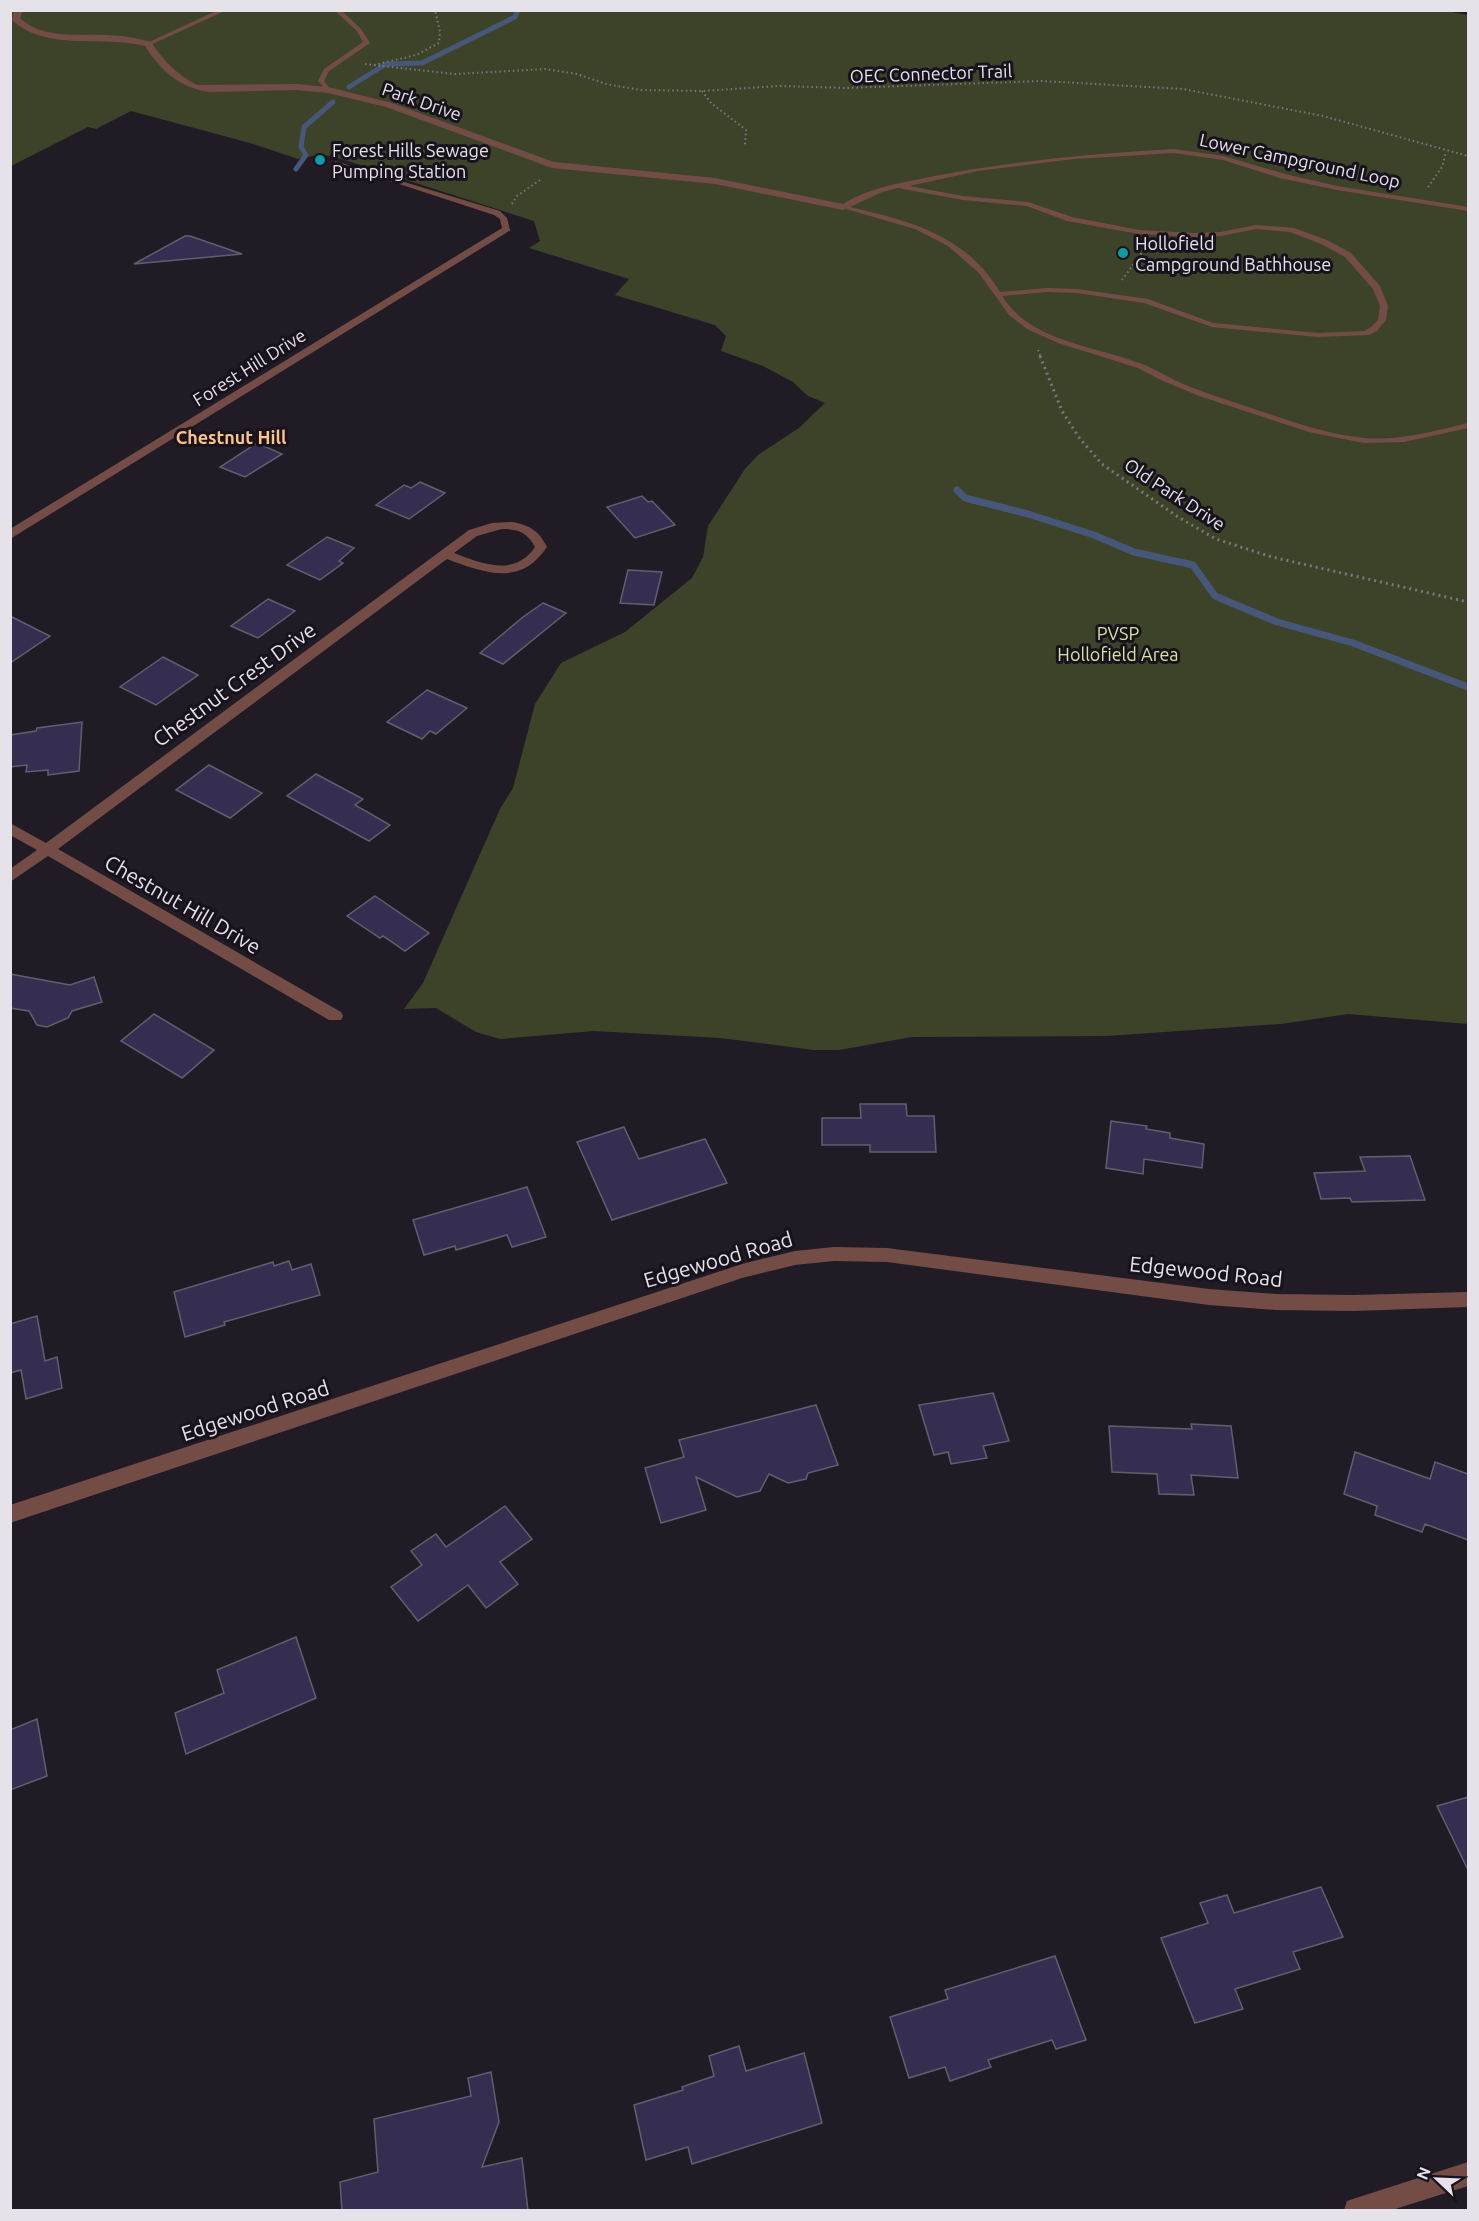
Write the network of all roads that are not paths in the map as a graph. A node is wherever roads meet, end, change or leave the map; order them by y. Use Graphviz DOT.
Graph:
graph roads {
  1 [pos="19,10"];
  2 [pos="225,10"];
  3 [pos="337,10"];
  4 [pos="148,44"];
  5 [pos="328,90"];
  6 [pos="337,162"];
  7 [pos="898,186"];
  8 [pos="843,207"];
  9 [pos="1468,210"];
  10 [pos="506,230"];
  11 [pos="998,294"];
  12 [pos="1468,426"];
  13 [pos="10,535"];
  14 [pos="446,554"];
  15 [pos="10,828"];
  16 [pos="47,849"];
  17 [pos="10,877"];
  18 [pos="335,1016"];
  19 [pos="1468,1300"];
  20 [pos="10,1514"];
  21 [pos="1468,2174"];
  22 [pos="1356,2211"];
  1 -- 4 [label="street"];
  2 -- 4 [label="lane"];
  3 -- 5 [label="lane"];
  4 -- 5 [label="street, Park Drive"];
  5 -- 8 [label="street, Park Drive"];
  6 -- 10 [label="lane"];
  7 -- 8 [label="lane, Lower Campground Loop"];
  7 -- 9 [label="lane, Lower Campground Loop"];
  7 -- 11 [label="lane"];
  8 -- 11 [label="lane"];
  10 -- 13 [label="street, Forest Hill Drive"];
  11 -- 12 [label="lane"];
  14 -- 14 [label="street, Chestnut Crest Drive"];
  14 -- 16 [label="street, Chestnut Crest Drive"];
  15 -- 16 [label="street, Chestnut Hill Drive"];
  16 -- 17 [label="street, Chestnut Crest Drive"];
  16 -- 18 [label="street, Chestnut Hill Drive"];
  19 -- 20 [label="street, Edgewood Road"];
  21 -- 22 [label="street"];
}
